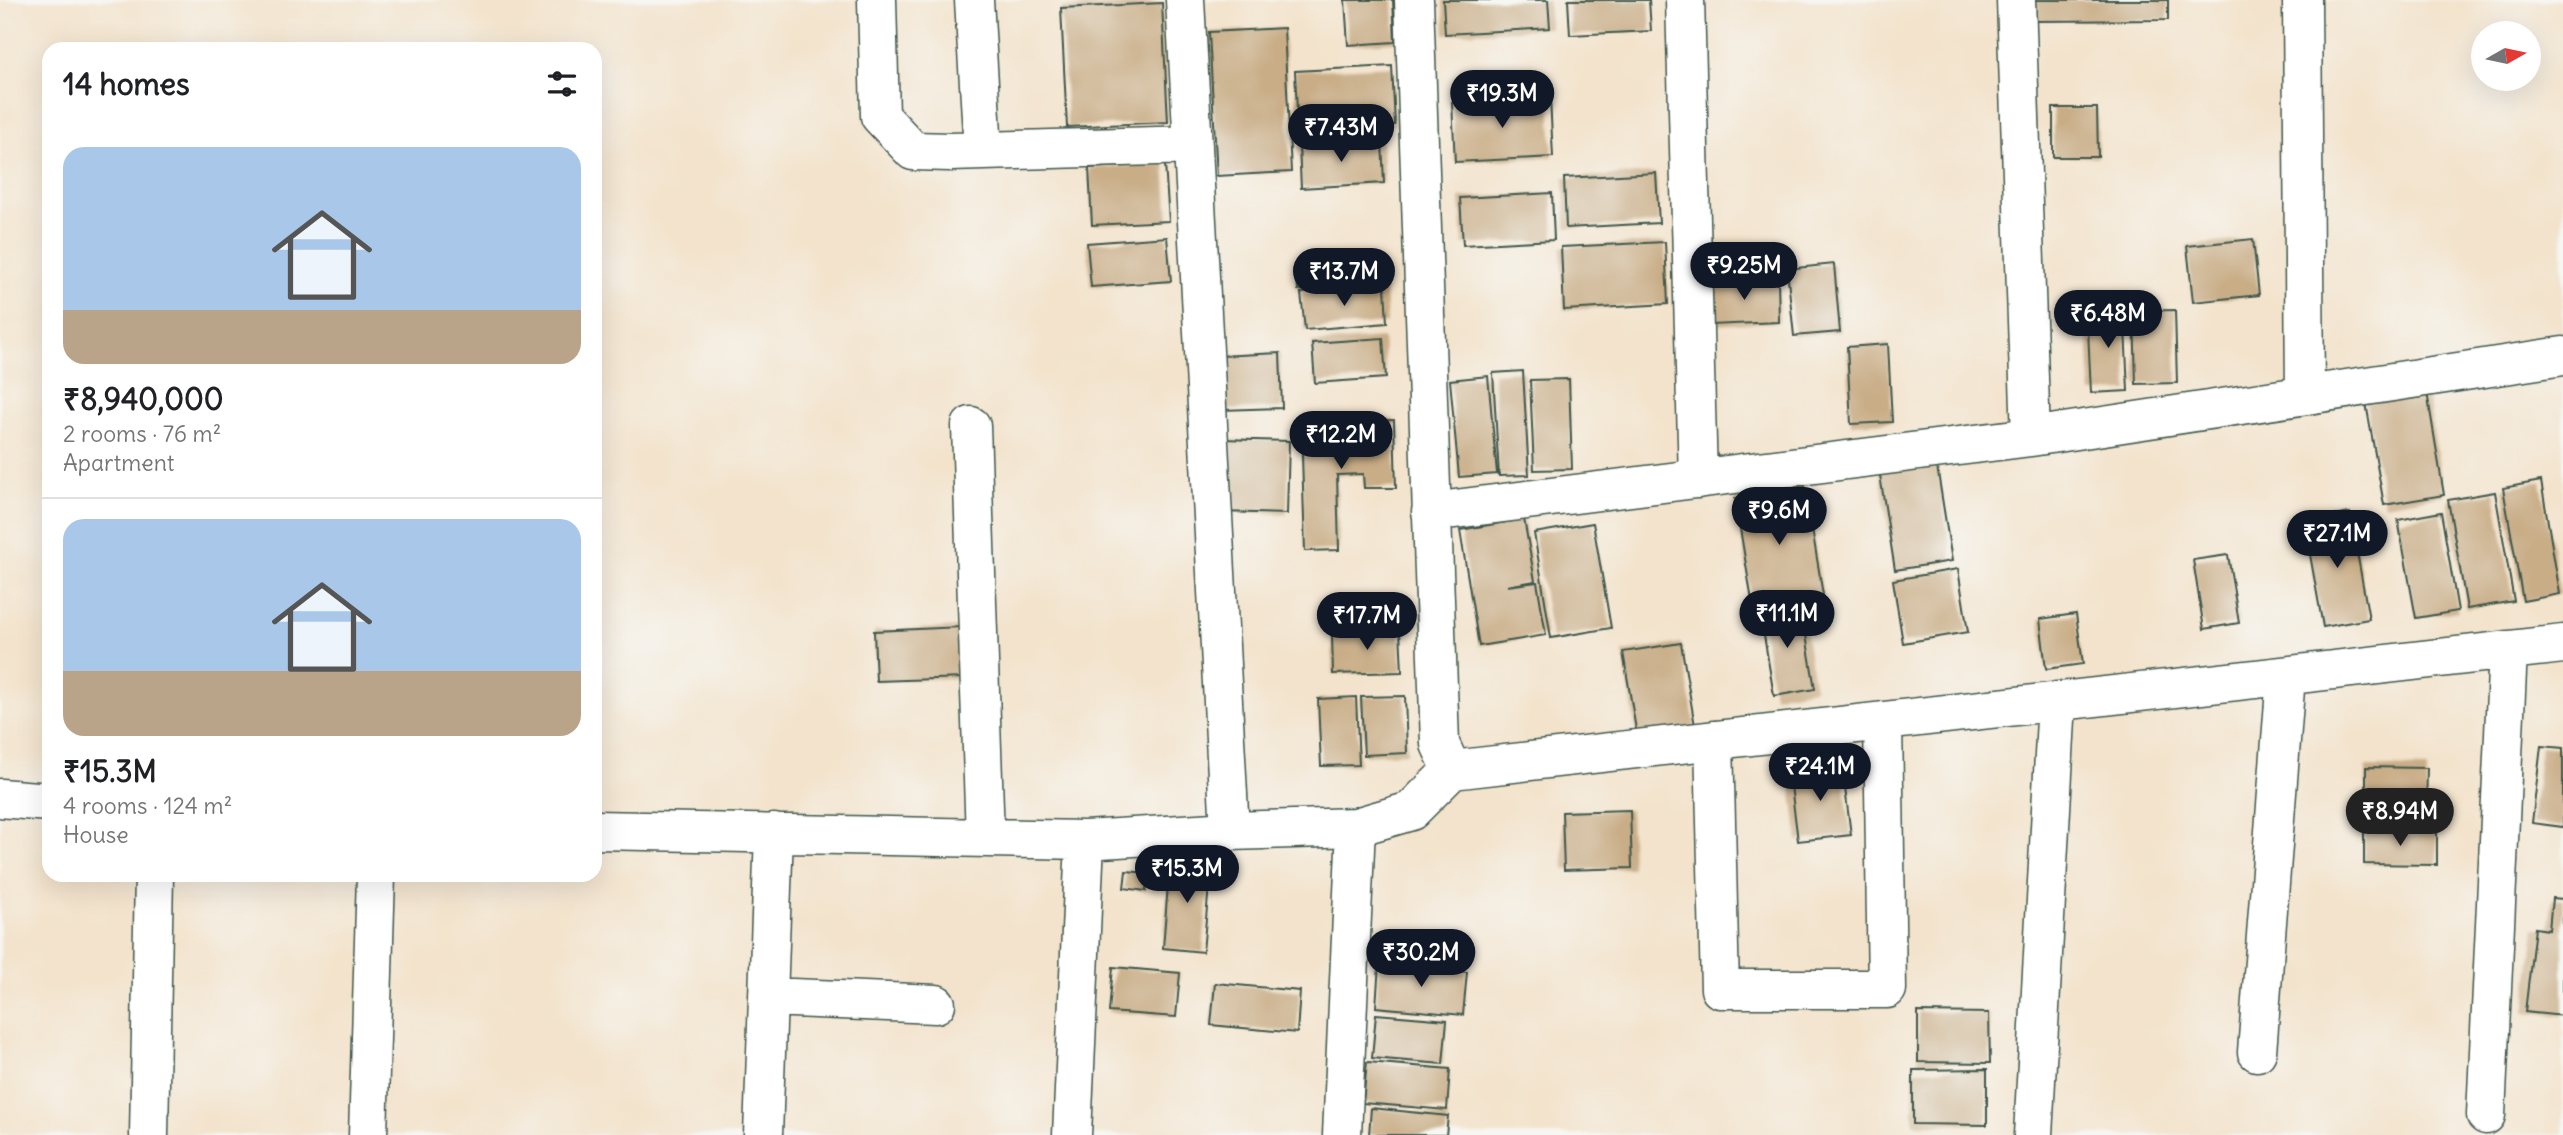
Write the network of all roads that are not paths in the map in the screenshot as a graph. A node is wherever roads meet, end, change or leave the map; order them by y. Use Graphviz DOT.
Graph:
graph roads {
  1 [pos="877,0"];
  2 [pos="974,0"];
  3 [pos="1185,0"];
  4 [pos="1414,0"];
  5 [pos="1685,0"];
  6 [pos="2016,0"];
  7 [pos="2302,0"];
  8 [pos="1193,145"];
  9 [pos="983,151"];
  10 [pos="2563,356"];
  11 [pos="2305,395"];
  12 [pos="971,426"];
  13 [pos="2031,437"];
  14 [pos="1698,479"];
  15 [pos="1431,512"];
  16 [pos="2563,644"];
  17 [pos="2508,650"];
  18 [pos="2286,676"];
  19 [pos="2057,701"];
  20 [pos="1883,721"];
  21 [pos="1714,740"];
  22 [pos="1452,770"];
  23 [pos="0,798"];
  24 [pos="42,801"];
  25 [pos="1356,827"];
  26 [pos="602,830"];
  27 [pos="1230,831"];
  28 [pos="774,833"];
  29 [pos="985,838"];
  30 [pos="1085,840"];
  31 [pos="153,882"];
  32 [pos="376,882"];
  33 [pos="768,997"];
  34 [pos="936,1004"];
  35 [pos="2257,1052"];
  36 [pos="2486,1115"];
  37 [pos="149,1135"];
  38 [pos="368,1135"];
  39 [pos="763,1135"];
  40 [pos="1072,1135"];
  41 [pos="1342,1135"];
  42 [pos="2033,1135"];
  1 -- 9 [label="street"];
  2 -- 9 [label="street"];
  3 -- 8 [label="street"];
  4 -- 15 [label="street"];
  5 -- 14 [label="street"];
  6 -- 13 [label="street"];
  7 -- 11 [label="street"];
  8 -- 9 [label="street"];
  8 -- 27 [label="street"];
  10 -- 11 [label="street"];
  11 -- 13 [label="street"];
  12 -- 29 [label="street"];
  13 -- 14 [label="street"];
  14 -- 15 [label="street"];
  15 -- 22 [label="street"];
  16 -- 17 [label="street"];
  17 -- 18 [label="street"];
  17 -- 36 [label="street"];
  18 -- 19 [label="street"];
  18 -- 35 [label="street"];
  19 -- 20 [label="street"];
  19 -- 42 [label="street"];
  20 -- 21 [label="street"];
  20 -- 21 [label="street"];
  21 -- 22 [label="street"];
  22 -- 25 [label="street"];
  23 -- 24 [label="street"];
  25 -- 27 [label="street"];
  25 -- 41 [label="street"];
  26 -- 28 [label="street"];
  27 -- 30 [label="street"];
  28 -- 29 [label="street"];
  28 -- 33 [label="street"];
  29 -- 30 [label="street"];
  30 -- 40 [label="street"];
  31 -- 37 [label="street"];
  32 -- 38 [label="street"];
  33 -- 34 [label="street"];
  33 -- 39 [label="street"];
}
